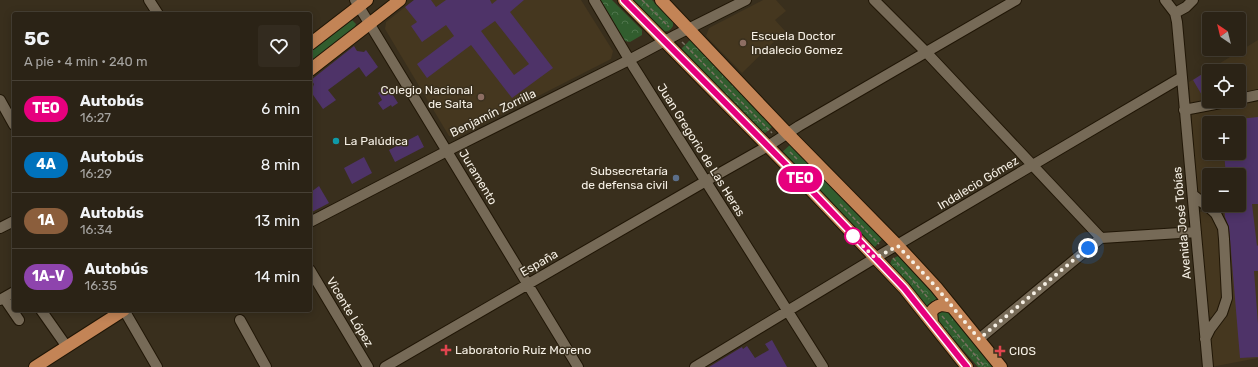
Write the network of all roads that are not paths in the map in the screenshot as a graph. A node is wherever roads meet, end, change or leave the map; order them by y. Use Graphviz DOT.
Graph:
graph roads {
  1 [pos="149,0"];
  2 [pos="400,0"];
  3 [pos="594,0"];
  4 [pos="624,0"];
  5 [pos="661,0"];
  6 [pos="746,0"];
  7 [pos="874,0"];
  8 [pos="1016,0"];
  9 [pos="1165,0"];
  10 [pos="1192,0"];
  11 [pos="360,2"];
  12 [pos="157,12"];
  13 [pos="1175,13"];
  14 [pos="370,24"];
  15 [pos="688,29"];
  16 [pos="665,41"];
  17 [pos="312,42"];
  18 [pos="926,52"];
  19 [pos="629,60"];
  20 [pos="312,68"];
  21 [pos="1182,77"];
  22 [pos="1258,95"];
  23 [pos="1246,98"];
  24 [pos="0,100"];
  25 [pos="1202,107"];
  26 [pos="1184,110"];
  27 [pos="12,121"];
  28 [pos="787,133"];
  29 [pos="768,146"];
  30 [pos="447,151"];
  31 [pos="1032,166"];
  32 [pos="706,181"];
  33 [pos="1193,195"];
  34 [pos="312,221"];
  35 [pos="12,222"];
  36 [pos="0,228"];
  37 [pos="1196,232"];
  38 [pos="1100,238"];
  39 [pos="898,246"];
  40 [pos="875,258"];
  41 [pos="312,273"];
  42 [pos="527,284"];
  43 [pos="12,293"];
  44 [pos="2,299"];
  45 [pos="952,306"];
  46 [pos="12,311"];
  47 [pos="13,312"];
  48 [pos="42,312"];
  49 [pos="121,312"];
  50 [pos="125,312"];
  51 [pos="787,312"];
  52 [pos="19,320"];
  53 [pos="240,320"];
  54 [pos="932,322"];
  55 [pos="979,339"];
  56 [pos="1205,339"];
  57 [pos="67,347"];
  58 [pos="35,367"];
  59 [pos="157,367"];
  60 [pos="266,367"];
  61 [pos="368,367"];
  62 [pos="385,367"];
  63 [pos="578,367"];
  64 [pos="695,367"];
  65 [pos="823,367"];
  66 [pos="967,367"];
  67 [pos="1001,367"];
  68 [pos="1208,367"];
  1 -- 12 [label="street"];
  2 -- 14 [label="main road"];
  3 -- 19 [label="street, Juan Gregorio de Las Heras"];
  4 -- 16 [label="main road"];
  5 -- 15 [label="main road"];
  6 -- 15 [label="street, Benjamín Zorrilla"];
  7 -- 18 [label="street"];
  8 -- 18 [label="street, España"];
  9 -- 13 [label="street"];
  10 -- 13 [label="street"];
  11 -- 14 [label="street, Juramento"];
  11 -- 17 [label="main road"];
  13 -- 21 [label="street, Avenida José Tobías"];
  14 -- 20 [label="main road"];
  14 -- 30 [label="street, Juramento"];
  15 -- 16 [label="street, Benjamín Zorrilla"];
  15 -- 28 [label="main road"];
  16 -- 19 [label="street, Benjamín Zorrilla"];
  16 -- 29 [label="main road"];
  18 -- 28 [label="street, España"];
  18 -- 31 [label="street"];
  19 -- 30 [label="street, Benjamín Zorrilla"];
  19 -- 32 [label="street, Juan Gregorio de Las Heras"];
  21 -- 26 [label="street, Avenida José Tobías"];
  21 -- 31 [label="street, Indalecio Gómez"];
  22 -- 23 [label="street"];
  24 -- 27 [label="street"];
  25 -- 26 [label="street"];
  26 -- 33 [label="street, Avenida José Tobías"];
  28 -- 29 [label="street, España"];
  28 -- 39 [label="main road"];
  29 -- 32 [label="street, España"];
  29 -- 40 [label="main road"];
  30 -- 34 [label="street, Benjamín Zorrilla"];
  30 -- 42 [label="street, Juramento"];
  31 -- 38 [label="street"];
  31 -- 39 [label="street, Indalecio Gómez"];
  32 -- 42 [label="street, España"];
  32 -- 51 [label="street, Juan Gregorio de Las Heras"];
  33 -- 37 [label="street, Avenida José Tobías"];
  33 -- 56 [label="street"];
  35 -- 36 [label="street"];
  37 -- 38 [label="street"];
  37 -- 56 [label="street, Avenida José Tobías"];
  38 -- 55 [label="street"];
  39 -- 40 [label="street, Indalecio Gómez"];
  39 -- 45 [label="main road"];
  40 -- 51 [label="street, Indalecio Gómez"];
  40 -- 54 [label="main road"];
  41 -- 61 [label="street, Vicente López"];
  42 -- 62 [label="street, España"];
  42 -- 63 [label="street, Juramento"];
  43 -- 44 [label="street"];
  44 -- 46 [label="street"];
  45 -- 54 [label="main road"];
  45 -- 55 [label="main road"];
  47 -- 52 [label="street"];
  48 -- 57 [label="street"];
  49 -- 57 [label="main road"];
  50 -- 59 [label="street"];
  51 -- 64 [label="street, Indalecio Gómez"];
  51 -- 65 [label="street, Juan Gregorio de Las Heras"];
  53 -- 60 [label="street"];
  54 -- 66 [label="main road"];
  55 -- 67 [label="main road"];
  56 -- 68 [label="street, Avenida José Tobías"];
  57 -- 58 [label="main road"];
}
